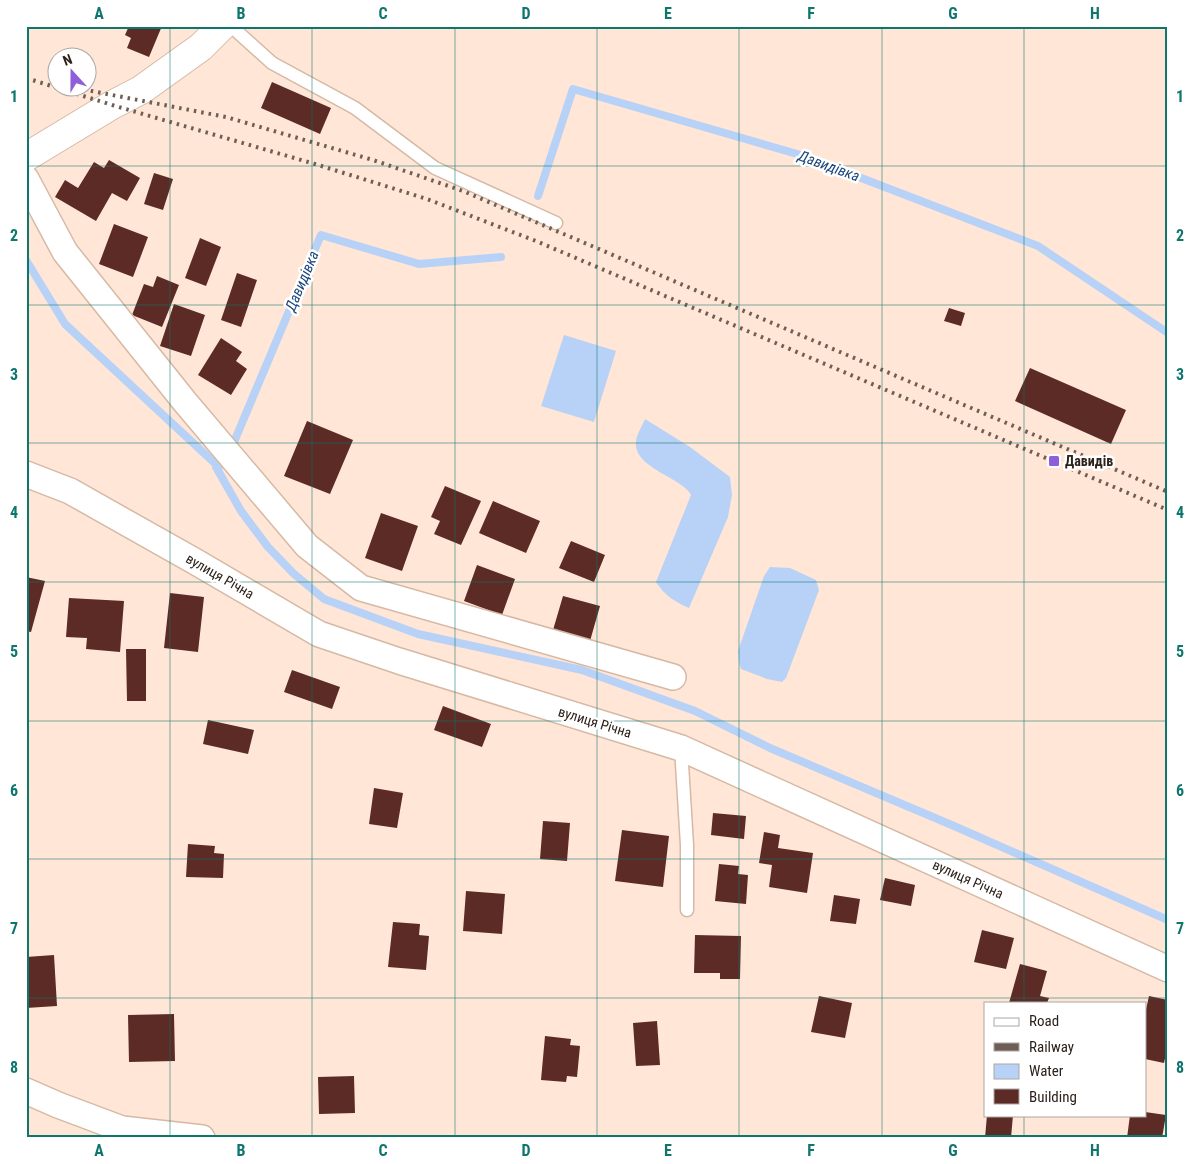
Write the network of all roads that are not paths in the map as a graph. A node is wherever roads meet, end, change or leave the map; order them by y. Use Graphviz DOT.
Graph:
graph roads {
  1 [pos="222,26"];
  2 [pos="230,26"];
  3 [pos="26,157"];
  4 [pos="26,179"];
  5 [pos="556,223"];
  6 [pos="26,474"];
  7 [pos="673,677"];
  8 [pos="681,748"];
  9 [pos="687,910"];
  10 [pos="1168,969"];
  11 [pos="26,1091"];
  12 [pos="202,1138"];
  1 -- 3 [label="street"];
  2 -- 5 [label="lane"];
  4 -- 7 [label="street"];
  6 -- 8 [label="street, вулиця Річна"];
  8 -- 9 [label="lane"];
  8 -- 10 [label="street, вулиця Річна"];
  11 -- 12 [label="street"];
}
